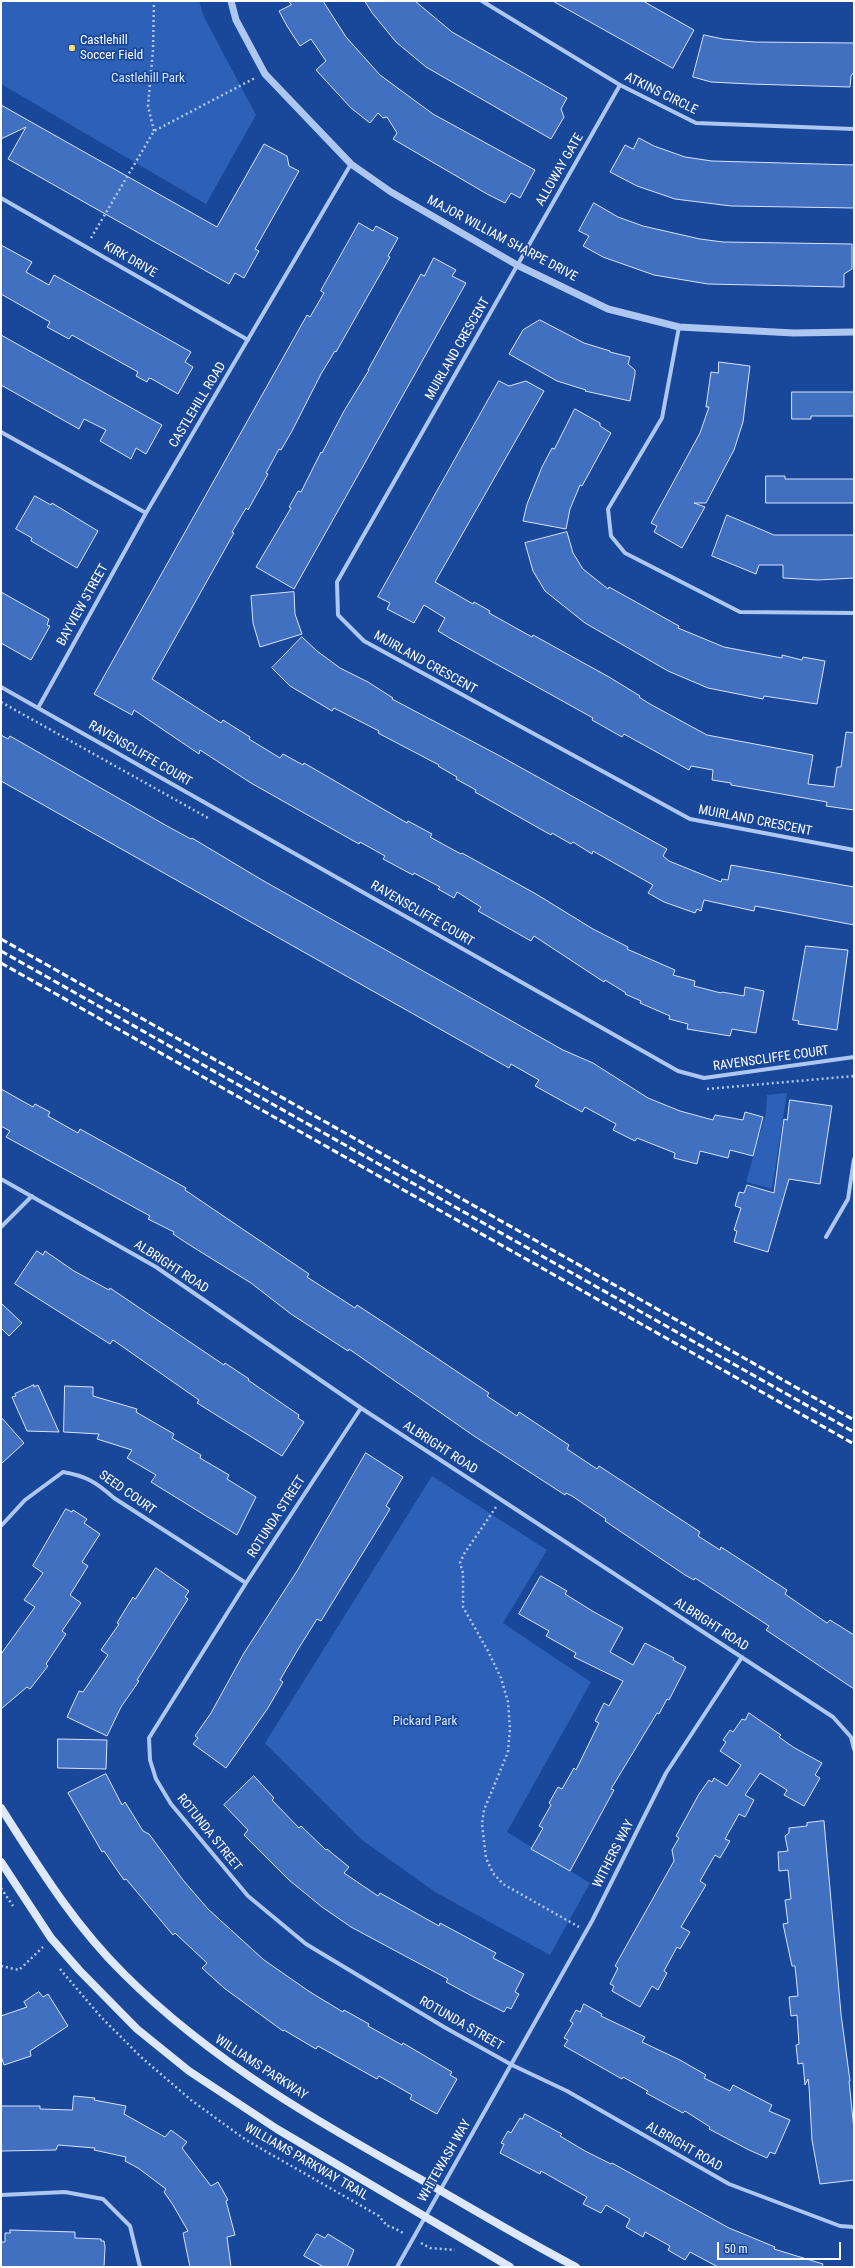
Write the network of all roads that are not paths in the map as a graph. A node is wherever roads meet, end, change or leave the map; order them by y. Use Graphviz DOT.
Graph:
graph roads {
  1 [pos="231,1"];
  2 [pos="482,1"];
  3 [pos="620,85"];
  4 [pos="854,129"];
  5 [pos="351,164"];
  6 [pos="1,198"];
  7 [pos="518,264"];
  8 [pos="679,327"];
  9 [pos="854,332"];
  10 [pos="248,340"];
  11 [pos="1,432"];
  12 [pos="146,513"];
  13 [pos="854,613"];
  14 [pos="1,687"];
  15 [pos="38,708"];
  16 [pos="854,850"];
  17 [pos="854,1057"];
  18 [pos="854,1159"];
  19 [pos="1,1179"];
  20 [pos="32,1196"];
  21 [pos="1,1227"];
  22 [pos="826,1237"];
  23 [pos="360,1408"];
  24 [pos="1,1526"];
  25 [pos="246,1583"];
  26 [pos="742,1658"];
  27 [pos="854,1749"];
  28 [pos="1,1808"];
  29 [pos="1,1862"];
  30 [pos="512,2065"];
  31 [pos="439,2190"];
  32 [pos="1,2195"];
  33 [pos="424,2217"];
  34 [pos="854,2227"];
  35 [pos="140,2267"];
  36 [pos="396,2267"];
  37 [pos="510,2267"];
  38 [pos="576,2267"];
  1 -- 5 [label="street, MAJOR WILLIAM SHARPE DRIVE"];
  2 -- 3 [label="street, ATKINS CIRCLE"];
  3 -- 4 [label="street, ATKINS CIRCLE"];
  3 -- 7 [label="street, ALLOWAY GATE"];
  5 -- 7 [label="street, MAJOR WILLIAM SHARPE DRIVE"];
  5 -- 10 [label="street, CASTLEHILL ROAD"];
  6 -- 10 [label="street, KIRK DRIVE"];
  7 -- 8 [label="street, MAJOR WILLIAM SHARPE DRIVE"];
  7 -- 16 [label="street, MUIRLAND CRESCENT"];
  8 -- 9 [label="street, MAJOR WILLIAM SHARPE DRIVE"];
  8 -- 13 [label="street"];
  10 -- 12 [label="street, CASTLEHILL ROAD"];
  11 -- 12 [label="street"];
  12 -- 15 [label="street, BAYVIEW STREET"];
  14 -- 15 [label="street, RAVENSCLIFFE COURT"];
  15 -- 17 [label="street, RAVENSCLIFFE COURT"];
  18 -- 22 [label="street"];
  19 -- 20 [label="street, ALBRIGHT ROAD"];
  20 -- 21 [label="street"];
  20 -- 23 [label="street, ALBRIGHT ROAD"];
  23 -- 25 [label="street, ROTUNDA STREET"];
  23 -- 26 [label="street, ALBRIGHT ROAD"];
  24 -- 25 [label="street, SEED COURT"];
  25 -- 30 [label="street, ROTUNDA STREET"];
  26 -- 27 [label="street, ALBRIGHT ROAD"];
  26 -- 30 [label="street, WITHERS WAY"];
  28 -- 31 [label="main road, WILLIAMS PARKWAY"];
  29 -- 33 [label="main road"];
  30 -- 31 [label="street, WHITEWASH WAY"];
  30 -- 34 [label="street, ALBRIGHT ROAD"];
  31 -- 33 [label="street, WHITEWASH WAY"];
  31 -- 38 [label="main road, WILLIAMS PARKWAY"];
  32 -- 35 [label="street"];
  33 -- 36 [label="street, WHITEWASH WAY"];
  33 -- 37 [label="main road"];
}
